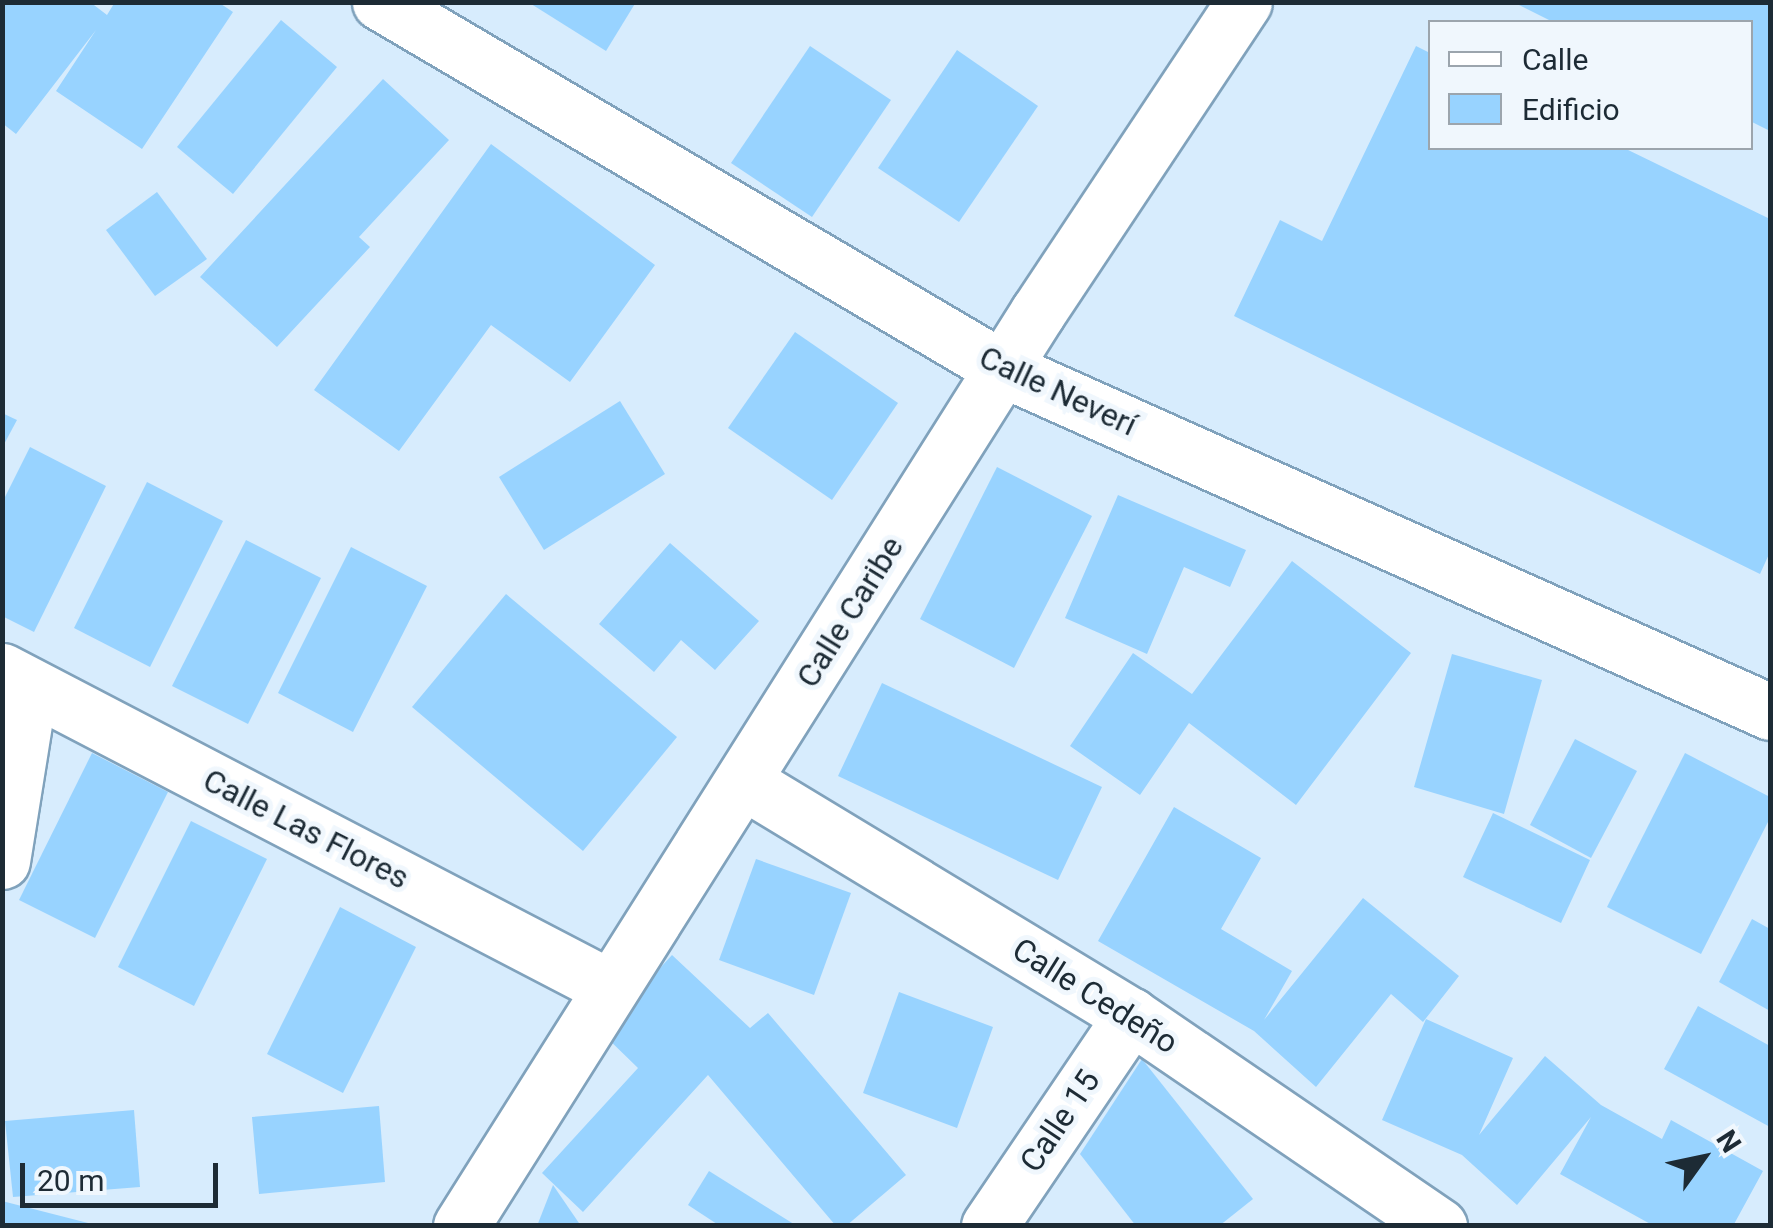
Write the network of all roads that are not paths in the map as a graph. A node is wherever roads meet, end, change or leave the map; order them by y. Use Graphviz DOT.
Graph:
graph roads {
  1 [pos="1244,2"];
  2 [pos="395,6"];
  3 [pos="1003,370"];
  4 [pos="16,679"];
  5 [pos="1770,712"];
  6 [pos="743,781"];
  7 [pos="2,860"];
  8 [pos="609,987"];
  9 [pos="1131,1016"];
  10 [pos="462,1226"];
  11 [pos="988,1226"];
  12 [pos="1439,1226"];
  1 -- 3 [label="street, Calle Caribe"];
  2 -- 3 [label="street, Calle Neverí"];
  3 -- 5 [label="street, Calle Neverí"];
  3 -- 6 [label="street, Calle Caribe"];
  4 -- 7 [label="street"];
  4 -- 8 [label="street, Calle Las Flores"];
  6 -- 8 [label="street, Calle Caribe"];
  6 -- 9 [label="street, Calle Cedeño"];
  8 -- 10 [label="street, Calle Caribe"];
  9 -- 11 [label="street, Calle 15"];
  9 -- 12 [label="street, Calle Cedeño"];
}
